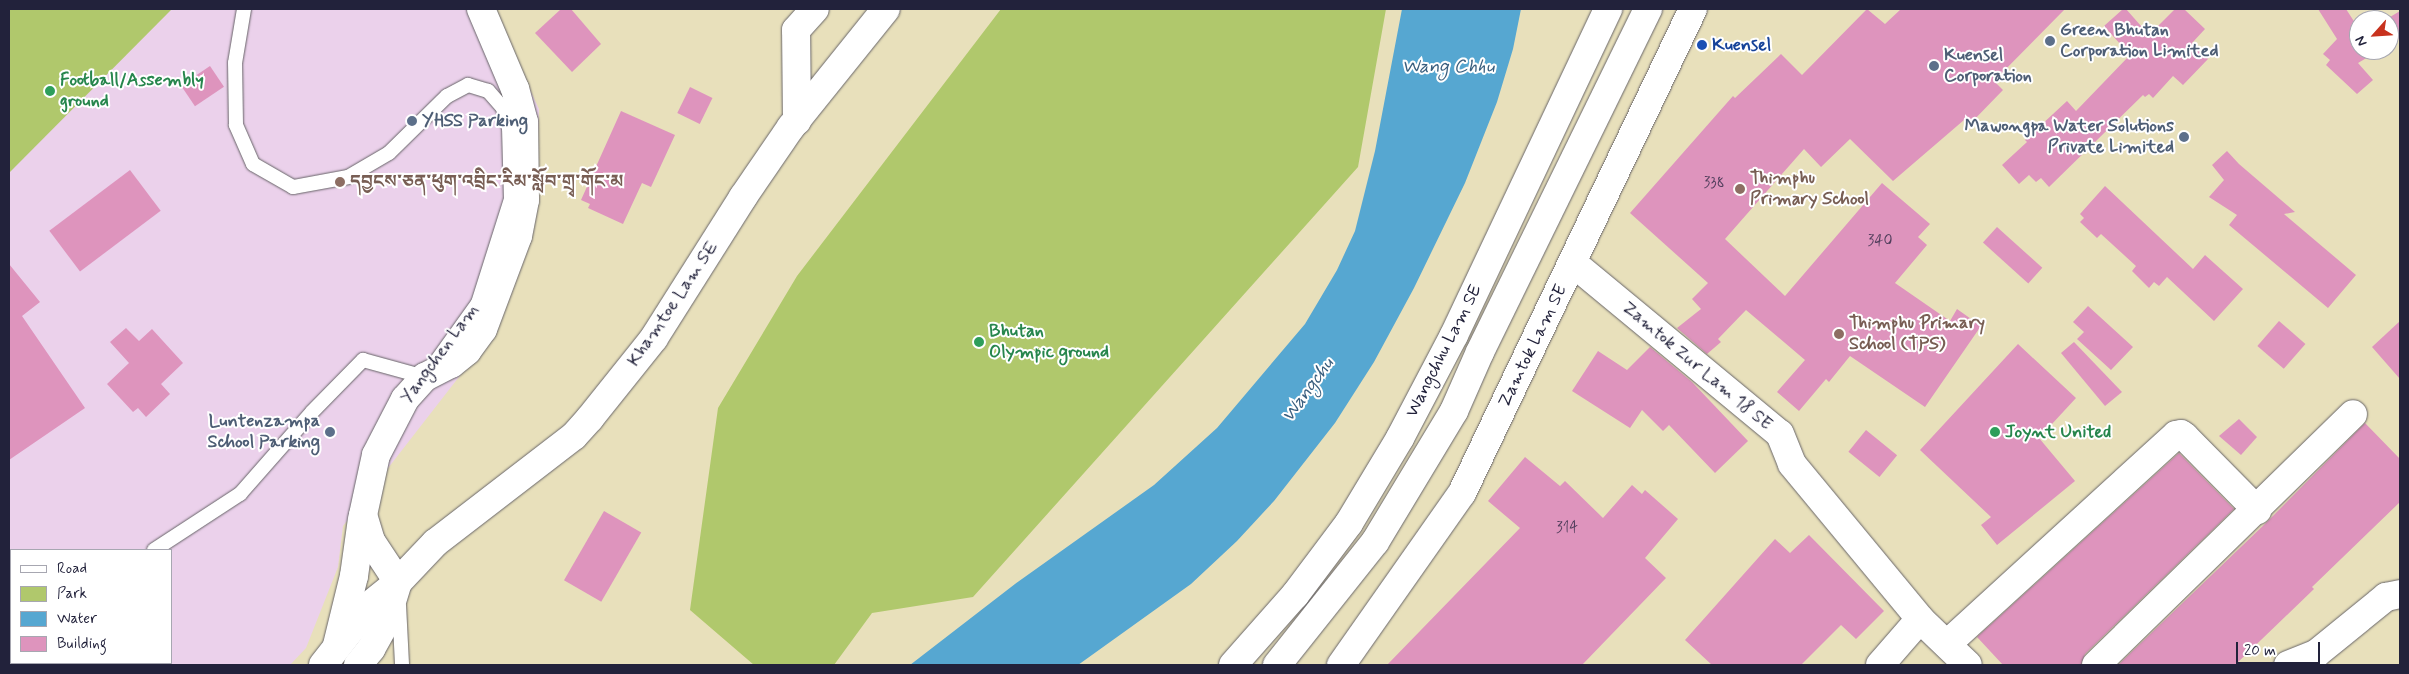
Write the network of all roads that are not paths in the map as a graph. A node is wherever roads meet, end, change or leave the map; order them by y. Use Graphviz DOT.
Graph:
graph roads {
  1 [pos="244,9"];
  2 [pos="481,9"];
  3 [pos="816,9"];
  4 [pos="886,9"];
  5 [pos="1608,9"];
  6 [pos="1648,9"];
  7 [pos="1693,9"];
  8 [pos="796,121"];
  9 [pos="1573,263"];
  10 [pos="425,377"];
  11 [pos="2353,414"];
  12 [pos="2256,510"];
  13 [pos="363,516"];
  14 [pos="156,549"];
  15 [pos="398,582"];
  16 [pos="2400,594"];
  17 [pos="1920,619"];
  18 [pos="1947,644"];
  19 [pos="330,655"];
  20 [pos="358,665"];
  21 [pos="402,665"];
  22 [pos="1233,665"];
  23 [pos="1277,665"];
  24 [pos="1341,665"];
  25 [pos="1880,665"];
  26 [pos="1968,665"];
  27 [pos="2096,665"];
  28 [pos="2288,665"];
  1 -- 10 [label="lane, Yangchen Lam"];
  2 -- 10 [label="main road"];
  3 -- 8 [label="main road"];
  4 -- 8 [label="main road, Khamtoe Lam SE"];
  5 -- 22 [label="main road, Wangchhu Lam SE"];
  6 -- 23 [label="main road, Wangchhu Lam SE"];
  7 -- 9 [label="main road, Zamtok Lam SE"];
  8 -- 15 [label="main road, Khamtoe Lam SE"];
  9 -- 17 [label="main road, Zamtok Zur Lam 18 SE"];
  9 -- 24 [label="main road, Zamtok Lam SE"];
  10 -- 13 [label="main road, Yangchen Lam"];
  10 -- 14 [label="lane"];
  11 -- 12 [label="main road"];
  12 -- 18 [label="main road"];
  12 -- 27 [label="main road"];
  13 -- 15 [label="main road, Yangchen Lam"];
  13 -- 19 [label="main road, Yangchen Lam"];
  15 -- 19 [label="main road, Khamtoe Lam SE"];
  15 -- 20 [label="main road, Khamtoe Lam SE"];
  15 -- 21 [label="lane"];
  16 -- 28 [label="main road"];
  17 -- 18 [label="main road, Zamtok Zur Lam 18 SE"];
  17 -- 25 [label="main road"];
  18 -- 26 [label="main road, Zamtok Zur Lam 18 SE"];
}
